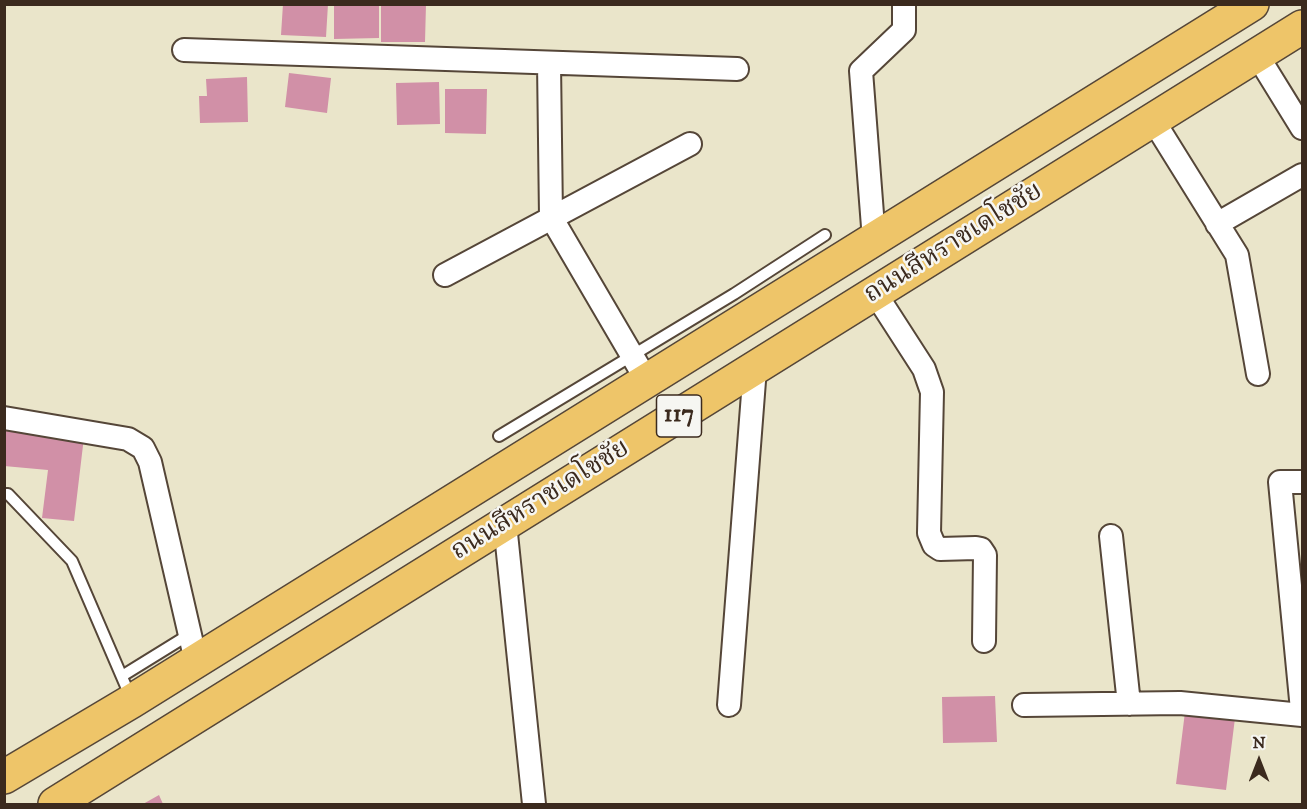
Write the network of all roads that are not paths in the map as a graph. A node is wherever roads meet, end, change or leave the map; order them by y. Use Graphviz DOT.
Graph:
graph roads {
  1 [pos="904,4"];
  2 [pos="1252,4"];
  3 [pos="1302,27"];
  4 [pos="184,50"];
  5 [pos="1257,55"];
  6 [pos="549,63"];
  7 [pos="737,69"];
  8 [pos="1153,120"];
  9 [pos="1302,128"];
  10 [pos="690,144"];
  11 [pos="1302,175"];
  12 [pos="551,217"];
  13 [pos="1217,224"];
  14 [pos="825,235"];
  15 [pos="874,240"];
  16 [pos="806,265"];
  17 [pos="445,275"];
  18 [pos="875,293"];
  19 [pos="755,368"];
  20 [pos="639,369"];
  21 [pos="1258,374"];
  22 [pos="4,418"];
  23 [pos="499,436"];
  24 [pos="1302,482"];
  25 [pos="4,494"];
  26 [pos="505,524"];
  27 [pos="1111,536"];
  28 [pos="984,641"];
  29 [pos="193,647"];
  30 [pos="127,688"];
  31 [pos="1129,704"];
  32 [pos="729,705"];
  33 [pos="1024,705"];
  34 [pos="1302,710"];
  35 [pos="1302,716"];
  36 [pos="4,777"];
  37 [pos="55,804"];
  38 [pos="534,804"];
  1 -- 15 [label="street"];
  2 -- 15 [label="main road, ถนนสีหราชเดโชชัย / 117"];
  3 -- 5 [label="main road, ถนนสีหราชเดโชชัย / 117"];
  4 -- 6 [label="street"];
  5 -- 8 [label="main road, ถนนสีหราชเดโชชัย / 117"];
  5 -- 9 [label="street"];
  6 -- 7 [label="street"];
  6 -- 12 [label="street"];
  8 -- 13 [label="street"];
  8 -- 18 [label="main road, ถนนสีหราชเดโชชัย / 117"];
  10 -- 12 [label="street"];
  11 -- 13 [label="street"];
  12 -- 17 [label="street"];
  12 -- 20 [label="street"];
  13 -- 21 [label="street"];
  14 -- 16 [label="lane"];
  15 -- 16 [label="main road, ถนนสีหราชเดโชชัย / 117"];
  16 -- 20 [label="main road, ถนนสีหราชเดโชชัย / 117"];
  18 -- 19 [label="main road, ถนนสีหราชเดโชชัย / 117"];
  18 -- 28 [label="street"];
  19 -- 26 [label="main road, ถนนสีหราชเดโชชัย / 117"];
  19 -- 32 [label="street"];
  20 -- 23 [label="lane"];
  20 -- 29 [label="main road, ถนนสีหราชเดโชชัย / 117"];
  22 -- 29 [label="street"];
  24 -- 34 [label="street"];
  25 -- 30 [label="lane"];
  26 -- 37 [label="main road, ถนนสีหราชเดโชชัย / 117"];
  26 -- 38 [label="street"];
  27 -- 31 [label="street"];
  29 -- 30 [label="main road, ถนนสีหราชเดโชชัย / 117"];
  30 -- 36 [label="main road, ถนนสีหราชเดโชชัย / 117"];
  31 -- 33 [label="street"];
  31 -- 35 [label="street"];
}
